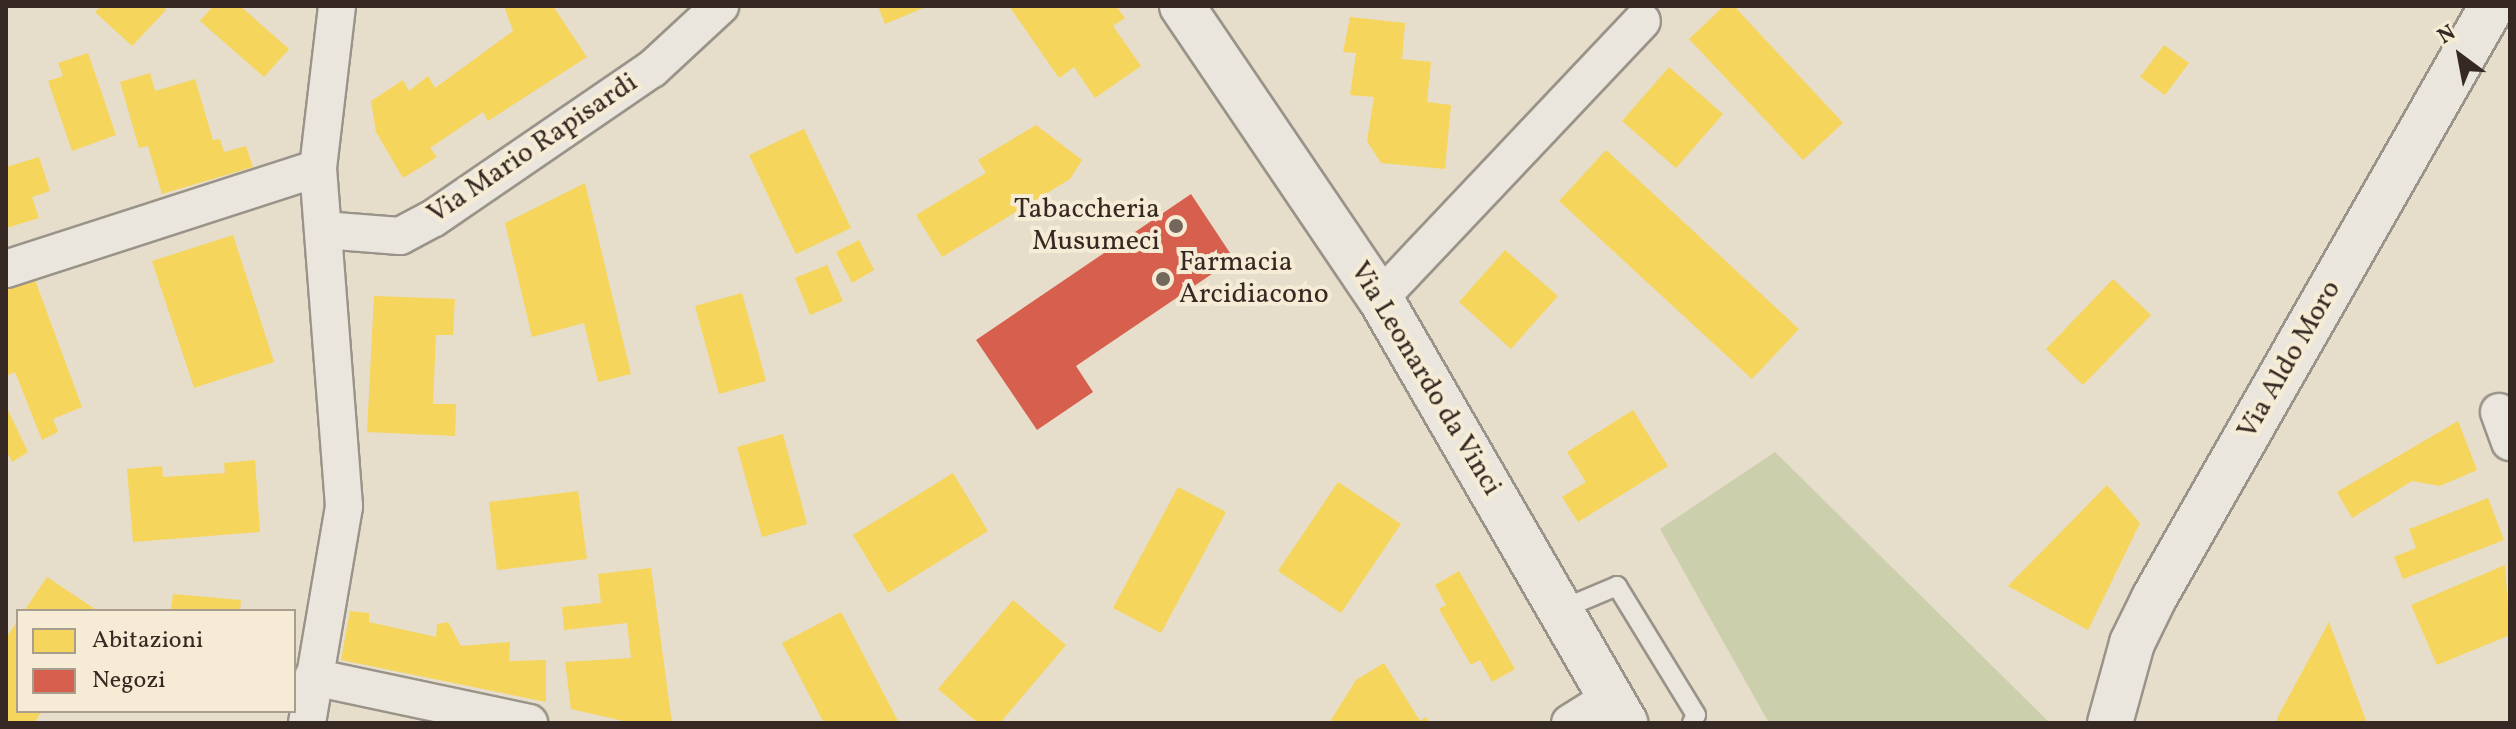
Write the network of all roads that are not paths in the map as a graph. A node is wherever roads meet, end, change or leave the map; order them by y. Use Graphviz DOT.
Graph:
graph roads {
  1 [pos="337,6"];
  2 [pos="720,6"];
  3 [pos="1182,6"];
  4 [pos="2492,6"];
  5 [pos="1642,21"];
  6 [pos="318,168"];
  7 [pos="323,230"];
  8 [pos="6,269"];
  9 [pos="1380,298"];
  10 [pos="1560,610"];
  11 [pos="315,666"];
  12 [pos="1618,710"];
  13 [pos="307,723"];
  14 [pos="529,723"];
  15 [pos="1570,723"];
  16 [pos="1692,723"];
  17 [pos="2110,723"];
  1 -- 6 [label="street"];
  2 -- 7 [label="street, Via Mario Rapisardi"];
  3 -- 9 [label="street, Via Leonardo da Vinci"];
  4 -- 17 [label="street, Via Aldo Moro"];
  5 -- 9 [label="street"];
  6 -- 7 [label="street"];
  6 -- 8 [label="street"];
  7 -- 11 [label="street"];
  9 -- 10 [label="street, Via Leonardo da Vinci"];
  10 -- 12 [label="street, Via Leonardo da Vinci"];
  10 -- 16 [label="lane"];
  11 -- 13 [label="street"];
  11 -- 14 [label="street"];
  12 -- 15 [label="street"];
}
